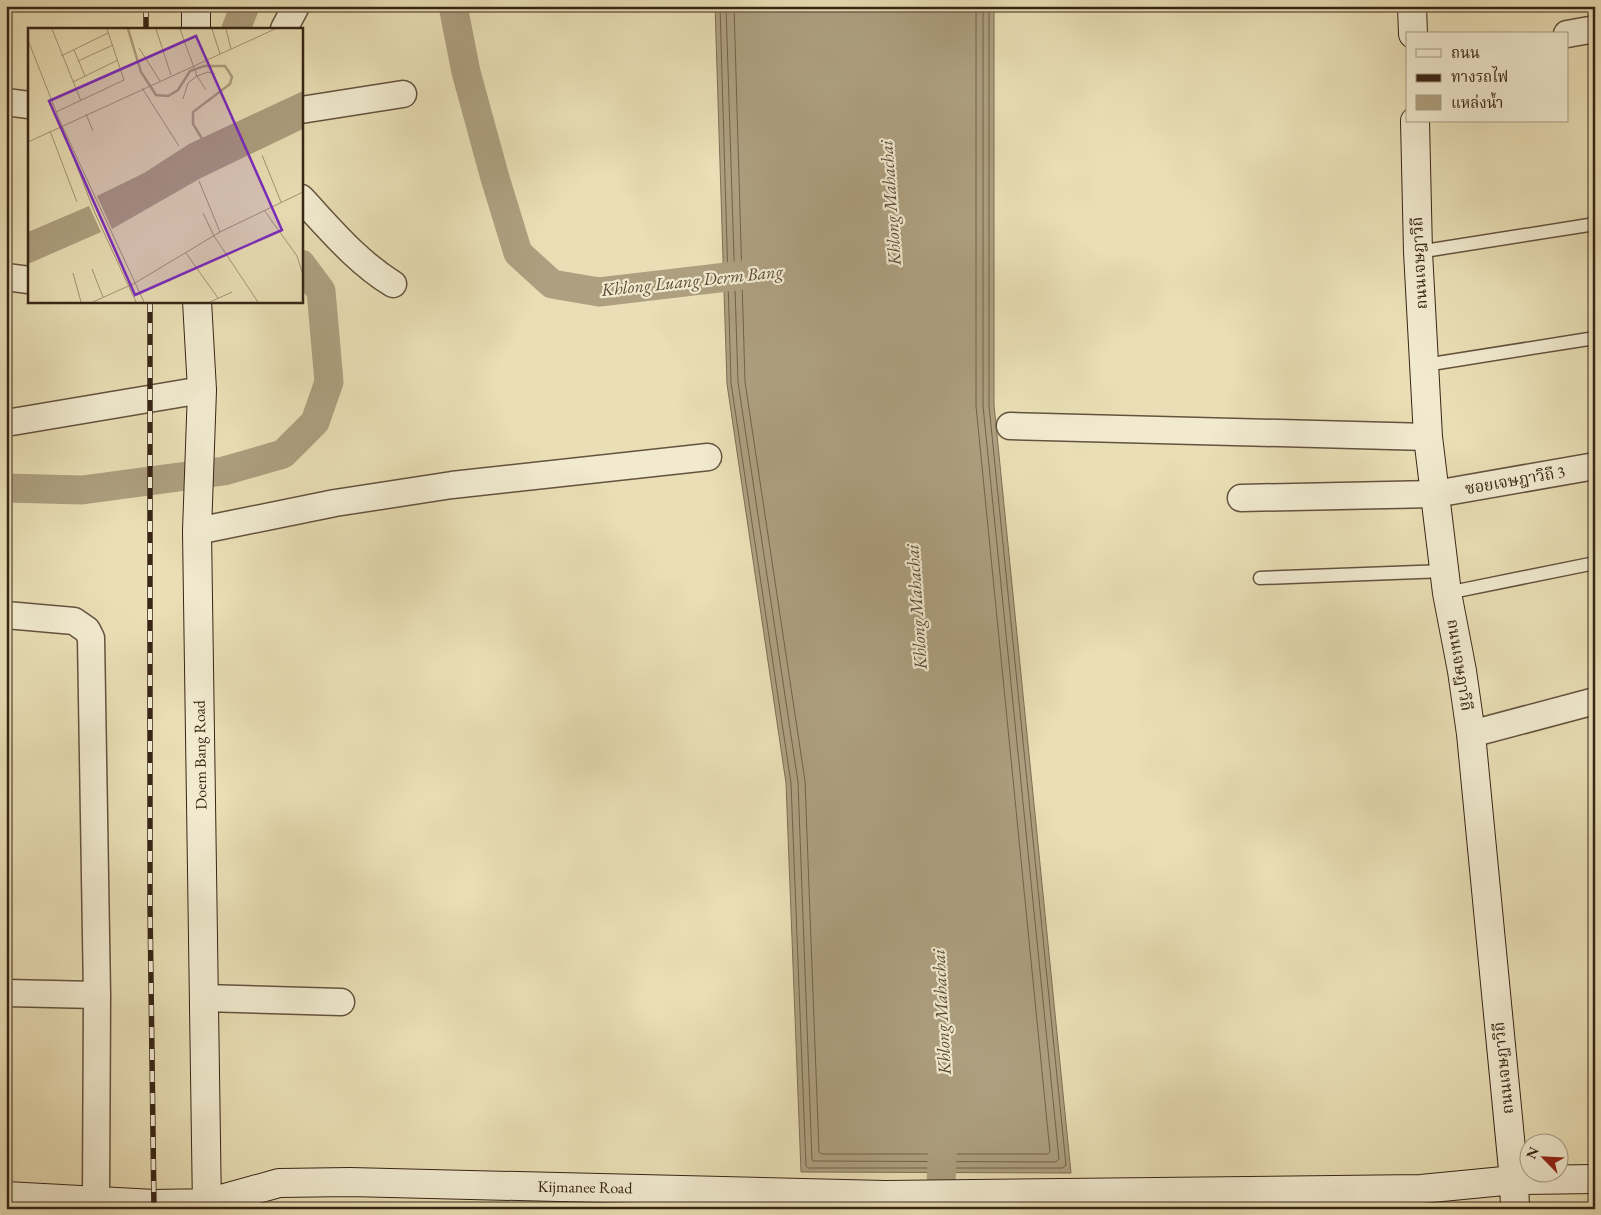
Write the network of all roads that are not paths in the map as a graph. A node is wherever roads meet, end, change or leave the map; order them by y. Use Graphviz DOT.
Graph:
graph roads {
  1 [pos="196,6"];
  2 [pos="296,6"];
  3 [pos="1412,6"];
  4 [pos="196,28"];
  5 [pos="285,28"];
  6 [pos="1595,29"];
  7 [pos="1413,32"];
  8 [pos="1568,34"];
  9 [pos="403,94"];
  10 [pos="6,102"];
  11 [pos="28,105"];
  12 [pos="302,110"];
  13 [pos="1415,122"];
  14 [pos="302,199"];
  15 [pos="1595,224"];
  16 [pos="1418,252"];
  17 [pos="6,277"];
  18 [pos="28,280"];
  19 [pos="394,284"];
  20 [pos="196,302"];
  21 [pos="1595,338"];
  22 [pos="1425,365"];
  23 [pos="202,390"];
  24 [pos="6,423"];
  25 [pos="1010,426"];
  26 [pos="1428,437"];
  27 [pos="708,457"];
  28 [pos="1595,466"];
  29 [pos="1435,494"];
  30 [pos="1241,498"];
  31 [pos="197,529"];
  32 [pos="1595,563"];
  33 [pos="1260,578"];
  34 [pos="1446,582"];
  35 [pos="6,615"];
  36 [pos="1595,701"];
  37 [pos="1470,734"];
  38 [pos="6,993"];
  39 [pos="97,995"];
  40 [pos="204,998"];
  41 [pos="341,1002"];
  42 [pos="1595,1179"];
  43 [pos="1514,1180"];
  44 [pos="6,1196"];
  45 [pos="96,1200"];
  46 [pos="213,1207"];
  47 [pos="1515,1209"];
  1 -- 4 [label="street"];
  2 -- 5 [label="street"];
  3 -- 7 [label="street"];
  6 -- 8 [label="street"];
  9 -- 12 [label="street"];
  10 -- 11 [label="street"];
  13 -- 16 [label="street, ถนนเจษฎาวิถี"];
  14 -- 19 [label="street"];
  15 -- 16 [label="lane"];
  16 -- 22 [label="street, ถนนเจษฎาวิถี"];
  17 -- 18 [label="street"];
  20 -- 23 [label="street, Doem Bang Road"];
  21 -- 22 [label="lane"];
  22 -- 26 [label="street, ถนนเจษฎาวิถี"];
  23 -- 24 [label="street"];
  23 -- 31 [label="street, Doem Bang Road"];
  25 -- 26 [label="street"];
  26 -- 29 [label="street, ถนนเจษฎาวิถี"];
  27 -- 31 [label="street"];
  28 -- 29 [label="street, ซอยเจษฎาวิถี 3"];
  29 -- 30 [label="street, ซอยเจษฎาวิถี 3"];
  29 -- 34 [label="street, ถนนเจษฎาวิถี"];
  31 -- 40 [label="street, Doem Bang Road"];
  32 -- 34 [label="lane"];
  33 -- 34 [label="lane"];
  34 -- 37 [label="street, ถนนเจษฎาวิถี"];
  35 -- 39 [label="street"];
  36 -- 37 [label="street"];
  37 -- 43 [label="street, ถนนเจษฎาวิถี"];
  38 -- 39 [label="street"];
  39 -- 45 [label="street"];
  40 -- 41 [label="street"];
  40 -- 46 [label="street, Doem Bang Road"];
  42 -- 43 [label="street, Kijmanee Road"];
  43 -- 46 [label="street, Kijmanee Road"];
  43 -- 47 [label="street, ถนนเจษฎาวิถี"];
  44 -- 45 [label="street, Kijmanee Road"];
  45 -- 46 [label="street, Kijmanee Road"];
}
